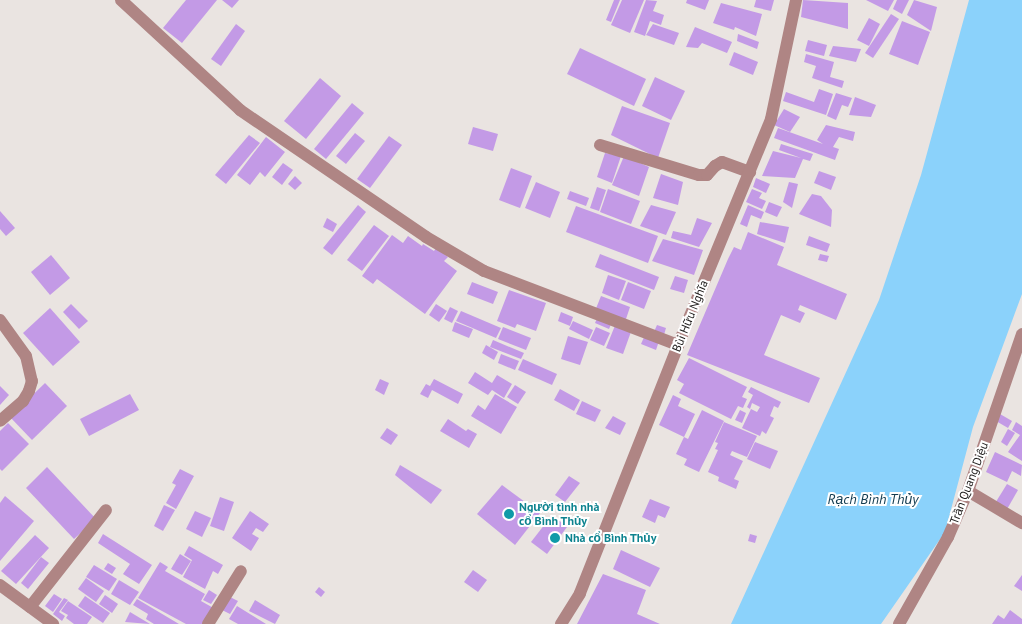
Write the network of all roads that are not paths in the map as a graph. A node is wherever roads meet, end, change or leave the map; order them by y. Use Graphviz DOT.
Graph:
graph roads {
  1 [pos="121,0"];
  2 [pos="796,0"];
  3 [pos="600,145"];
  4 [pos="750,172"];
  5 [pos="0,320"];
  6 [pos="1022,334"];
  7 [pos="678,345"];
  8 [pos="0,421"];
  9 [pos="968,491"];
  10 [pos="106,510"];
  11 [pos="1022,523"];
  12 [pos="241,572"];
  13 [pos="0,585"];
  14 [pos="30,607"];
  15 [pos="54,624"];
  16 [pos="208,624"];
  17 [pos="561,624"];
  18 [pos="899,624"];
  1 -- 7 [label="street"];
  2 -- 4 [label="street, Bùi Hữu Nghĩa"];
  3 -- 4 [label="street"];
  4 -- 7 [label="street, Bùi Hữu Nghĩa"];
  5 -- 8 [label="street"];
  6 -- 9 [label="street, Trần Quang Diệu"];
  7 -- 17 [label="street, Bùi Hữu Nghĩa"];
  9 -- 11 [label="street"];
  9 -- 18 [label="street, Trần Quang Diệu"];
  10 -- 14 [label="street"];
  12 -- 16 [label="street"];
  13 -- 14 [label="street"];
  14 -- 15 [label="street"];
}
